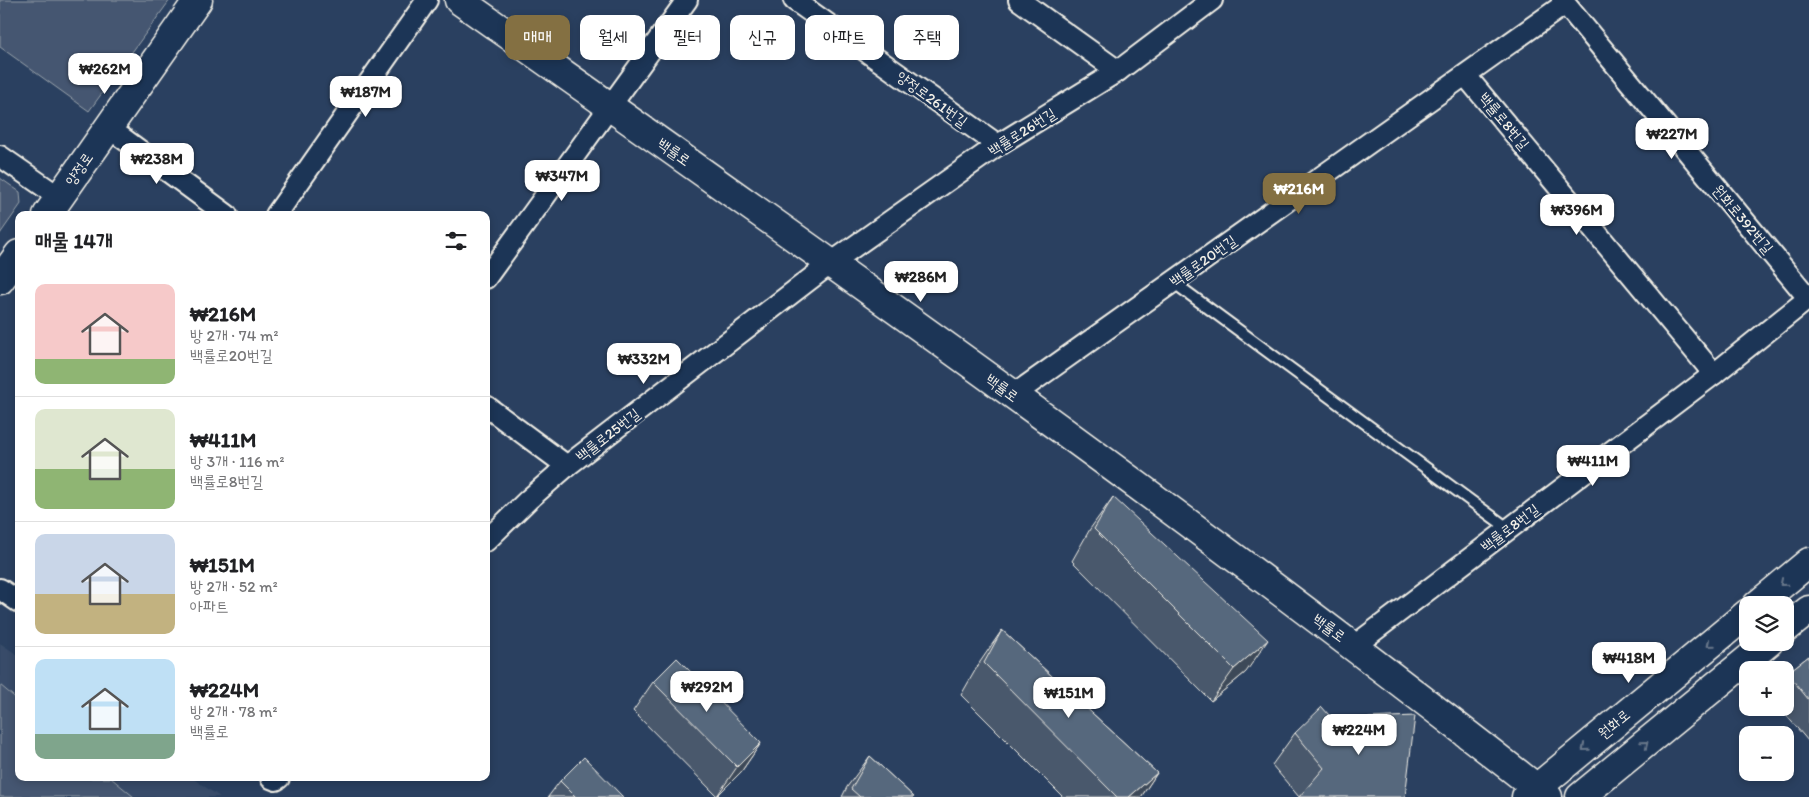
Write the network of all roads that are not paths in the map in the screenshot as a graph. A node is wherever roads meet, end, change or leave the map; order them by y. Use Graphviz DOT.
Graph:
graph roads {
  1 [pos="198,0"];
  2 [pos="427,0"];
  3 [pos="459,0"];
  4 [pos="687,0"];
  5 [pos="794,0"];
  6 [pos="1019,0"];
  7 [pos="1212,0"];
  8 [pos="1563,2"];
  9 [pos="1118,71"];
  10 [pos="1466,76"];
  11 [pos="610,106"];
  12 [pos="108,128"];
  13 [pos="998,146"];
  14 [pos="0,156"];
  15 [pos="53,206"];
  16 [pos="222,211"];
  17 [pos="279,211"];
  18 [pos="15,259"];
  19 [pos="831,263"];
  20 [pos="490,272"];
  21 [pos="0,280"];
  22 [pos="1173,282"];
  23 [pos="1809,298"];
  24 [pos="1714,374"];
  25 [pos="1012,396"];
  26 [pos="490,409"];
  27 [pos="567,466"];
  28 [pos="1509,529"];
  29 [pos="490,537"];
  30 [pos="1809,562"];
  31 [pos="1768,596"];
  32 [pos="1809,610"];
  33 [pos="1739,621"];
  34 [pos="1794,622"];
  35 [pos="1354,646"];
  36 [pos="1758,651"];
  37 [pos="1537,794"];
  38 [pos="1580,797"];
  1 -- 12 [label="street, 양정로"];
  2 -- 17 [label="street"];
  3 -- 11 [label="street, 백률로"];
  4 -- 11 [label="street"];
  5 -- 13 [label="street, 양정로261번길"];
  6 -- 9 [label="street"];
  7 -- 9 [label="street, 백률로26번길"];
  8 -- 10 [label="street, 백률로20번길"];
  8 -- 23 [label="street, 원화로392번길"];
  9 -- 13 [label="street, 백률로26번길"];
  10 -- 22 [label="street, 백률로20번길"];
  10 -- 24 [label="street, 백률로8번길"];
  11 -- 19 [label="street, 백률로"];
  11 -- 20 [label="street"];
  12 -- 15 [label="street, 양정로"];
  12 -- 16 [label="street"];
  13 -- 19 [label="street, 백률로26번길"];
  14 -- 15 [label="street"];
  18 -- 21 [label="street"];
  19 -- 25 [label="street, 백률로"];
  19 -- 27 [label="street, 백률로25번길"];
  22 -- 25 [label="street, 백률로20번길"];
  22 -- 28 [label="lane"];
  23 -- 24 [label="street, 백률로8번길"];
  24 -- 28 [label="street, 백률로8번길"];
  25 -- 35 [label="street, 백률로"];
  26 -- 27 [label="street"];
  27 -- 29 [label="street, 백률로25번길"];
  28 -- 35 [label="street, 백률로8번길"];
  30 -- 31 [label="street, one-way"];
  32 -- 34 [label="street"];
  33 -- 37 [label="street, 원화로, one-way"];
  35 -- 37 [label="street, 백률로"];
  38 -- 36 [label="street, one-way"];
}
